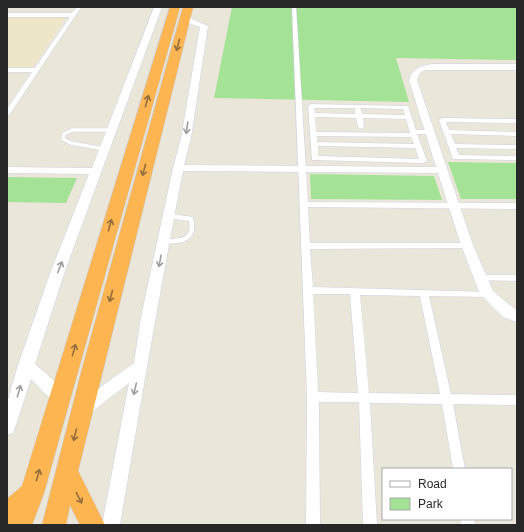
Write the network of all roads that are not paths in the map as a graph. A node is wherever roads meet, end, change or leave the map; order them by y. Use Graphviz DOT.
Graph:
graph roads {
  1 [pos="42,7"];
  2 [pos="79,7"];
  3 [pos="158,7"];
  4 [pos="294,7"];
  5 [pos="180,12"];
  6 [pos="7,15"];
  7 [pos="36,15"];
  8 [pos="73,15"];
  9 [pos="151,23"];
  10 [pos="517,67"];
  11 [pos="7,70"];
  12 [pos="37,70"];
  13 [pos="357,106"];
  14 [pos="7,114"];
  15 [pos="312,114"];
  16 [pos="359,115"];
  17 [pos="409,117"];
  18 [pos="517,121"];
  19 [pos="361,127"];
  20 [pos="111,130"];
  21 [pos="313,134"];
  22 [pos="414,134"];
  23 [pos="431,134"];
  24 [pos="447,134"];
  25 [pos="517,134"];
  26 [pos="376,135"];
  27 [pos="314,144"];
  28 [pos="362,145"];
  29 [pos="379,146"];
  30 [pos="418,146"];
  31 [pos="452,146"];
  32 [pos="517,147"];
  33 [pos="104,149"];
  34 [pos="517,158"];
  35 [pos="367,164"];
  36 [pos="178,168"];
  37 [pos="301,168"];
  38 [pos="7,170"];
  39 [pos="443,170"];
  40 [pos="96,171"];
  41 [pos="304,204"];
  42 [pos="454,205"];
  43 [pos="517,206"];
  44 [pos="169,216"];
  45 [pos="164,241"];
  46 [pos="467,245"];
  47 [pos="305,246"];
  48 [pos="480,278"];
  49 [pos="517,278"];
  50 [pos="308,290"];
  51 [pos="355,292"];
  52 [pos="424,293"];
  53 [pos="487,294"];
  54 [pos="517,317"];
  55 [pos="26,365"];
  56 [pos="141,366"];
  57 [pos="60,396"];
  58 [pos="313,397"];
  59 [pos="364,398"];
  60 [pos="447,399"];
  61 [pos="517,400"];
  62 [pos="81,410"];
  63 [pos="7,428"];
  64 [pos="459,468"];
  65 [pos="66,472"];
  66 [pos="32,493"];
  67 [pos="7,515"];
  68 [pos="20,525"];
  69 [pos="54,525"];
  70 [pos="93,525"];
  71 [pos="110,525"];
  72 [pos="313,525"];
  73 [pos="370,525"];
  1 -- 7 [label="street"];
  2 -- 8 [label="street"];
  3 -- 9 [label="street"];
  4 -- 37 [label="street"];
  5 -- 9 [label="street"];
  5 -- 36 [label="street, one-way"];
  57 -- 5 [label="highway, one-way"];
  5 -- 62 [label="highway, one-way"];
  6 -- 7 [label="street"];
  7 -- 8 [label="street"];
  8 -- 12 [label="street"];
  9 -- 20 [label="street"];
  10 -- 23 [label="street"];
  11 -- 12 [label="street"];
  12 -- 14 [label="street"];
  13 -- 15 [label="street"];
  13 -- 16 [label="street"];
  13 -- 17 [label="street"];
  15 -- 16 [label="street"];
  15 -- 21 [label="street"];
  16 -- 17 [label="street"];
  16 -- 19 [label="street"];
  17 -- 22 [label="street"];
  18 -- 24 [label="street"];
  20 -- 33 [label="street"];
  20 -- 33 [label="lane"];
  21 -- 26 [label="street"];
  21 -- 27 [label="street"];
  22 -- 23 [label="street"];
  22 -- 26 [label="street"];
  22 -- 30 [label="street"];
  23 -- 24 [label="street"];
  23 -- 39 [label="street"];
  24 -- 25 [label="street"];
  24 -- 31 [label="street"];
  26 -- 29 [label="street"];
  27 -- 28 [label="street"];
  27 -- 35 [label="street"];
  28 -- 29 [label="street"];
  28 -- 35 [label="street"];
  29 -- 30 [label="street"];
  30 -- 35 [label="street"];
  31 -- 32 [label="street"];
  31 -- 34 [label="street"];
  33 -- 40 [label="street"];
  35 -- 37 [label="street"];
  35 -- 39 [label="street"];
  36 -- 37 [label="street"];
  36 -- 44 [label="street"];
  37 -- 41 [label="street"];
  38 -- 40 [label="street"];
  39 -- 42 [label="street"];
  55 -- 40 [label="street, one-way"];
  41 -- 42 [label="street"];
  41 -- 47 [label="street"];
  42 -- 43 [label="street"];
  42 -- 46 [label="street"];
  44 -- 45 [label="street"];
  44 -- 45 [label="lane"];
  45 -- 56 [label="street, one-way"];
  46 -- 47 [label="street"];
  46 -- 48 [label="street"];
  47 -- 50 [label="street"];
  48 -- 49 [label="street"];
  48 -- 53 [label="street"];
  50 -- 51 [label="street"];
  50 -- 58 [label="street"];
  51 -- 52 [label="street"];
  51 -- 59 [label="street"];
  52 -- 53 [label="street"];
  52 -- 60 [label="street"];
  53 -- 54 [label="street"];
  55 -- 57 [label="street"];
  63 -- 55 [label="street, one-way"];
  56 -- 62 [label="street"];
  56 -- 71 [label="street, one-way"];
  66 -- 57 [label="highway, one-way"];
  58 -- 59 [label="street"];
  58 -- 72 [label="street"];
  59 -- 60 [label="street"];
  59 -- 73 [label="street"];
  60 -- 61 [label="street"];
  60 -- 64 [label="street"];
  62 -- 65 [label="highway, one-way"];
  65 -- 69 [label="highway"];
  65 -- 70 [label="highway, one-way"];
  66 -- 67 [label="highway"];
  66 -- 68 [label="highway"];
}
